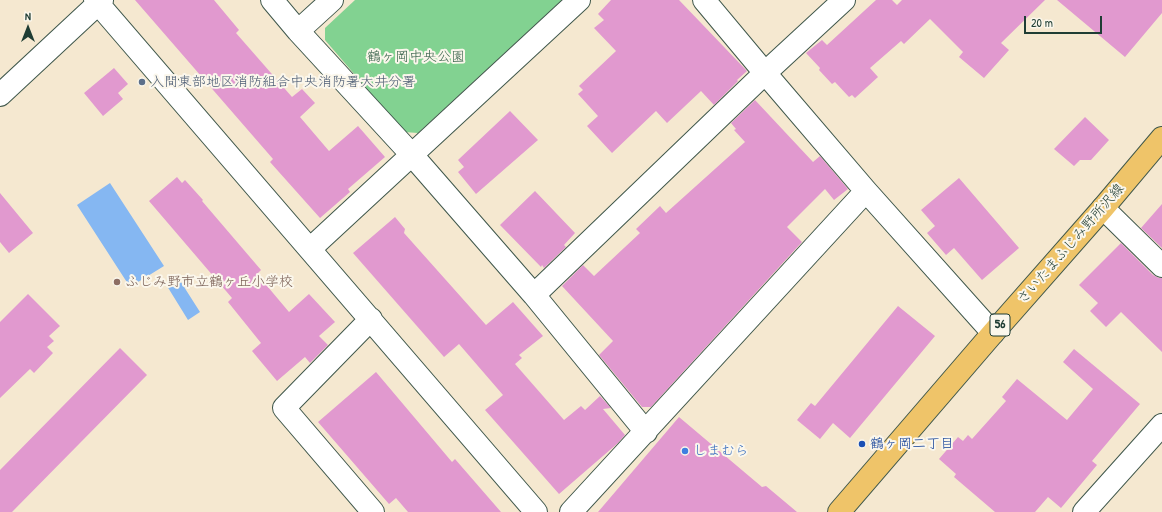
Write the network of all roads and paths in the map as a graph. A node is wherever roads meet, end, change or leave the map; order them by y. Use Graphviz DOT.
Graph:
graph roads {
  1 [pos="272,0"];
  2 [pos="332,0"];
  3 [pos="579,0"];
  4 [pos="704,0"];
  5 [pos="844,0"];
  6 [pos="98,1"];
  7 [pos="298,31"];
  8 [pos="765,73"];
  9 [pos="0,95"];
  10 [pos="1162,138"];
  11 [pos="412,155"];
  12 [pos="866,191"];
  13 [pos="1103,208"];
  14 [pos="310,249"];
  15 [pos="1162,266"];
  16 [pos="534,295"];
  17 [pos="371,319"];
  18 [pos="993,333"];
  19 [pos="1162,425"];
  20 [pos="646,432"];
  21 [pos="372,512"];
  22 [pos="536,512"];
  23 [pos="571,512"];
  24 [pos="839,512"];
  25 [pos="1084,512"];
  1 -- 7 [label="street"];
  2 -- 7 [label="street"];
  3 -- 11 [label="street"];
  4 -- 8 [label="street"];
  5 -- 8 [label="street"];
  6 -- 9 [label="street"];
  6 -- 14 [label="street"];
  7 -- 11 [label="street"];
  8 -- 12 [label="street"];
  8 -- 16 [label="street"];
  10 -- 13 [label="main road, さいたまふじみ野所沢線 / 56"];
  11 -- 14 [label="street"];
  11 -- 16 [label="street"];
  12 -- 18 [label="street"];
  12 -- 20 [label="street"];
  13 -- 15 [label="street"];
  13 -- 18 [label="main road, さいたまふじみ野所沢線 / 56"];
  14 -- 17 [label="street"];
  16 -- 20 [label="street"];
  17 -- 21 [label="street"];
  17 -- 22 [label="street"];
  18 -- 24 [label="main road, さいたまふじみ野所沢線 / 56"];
  19 -- 25 [label="street"];
  20 -- 23 [label="street"];
}
